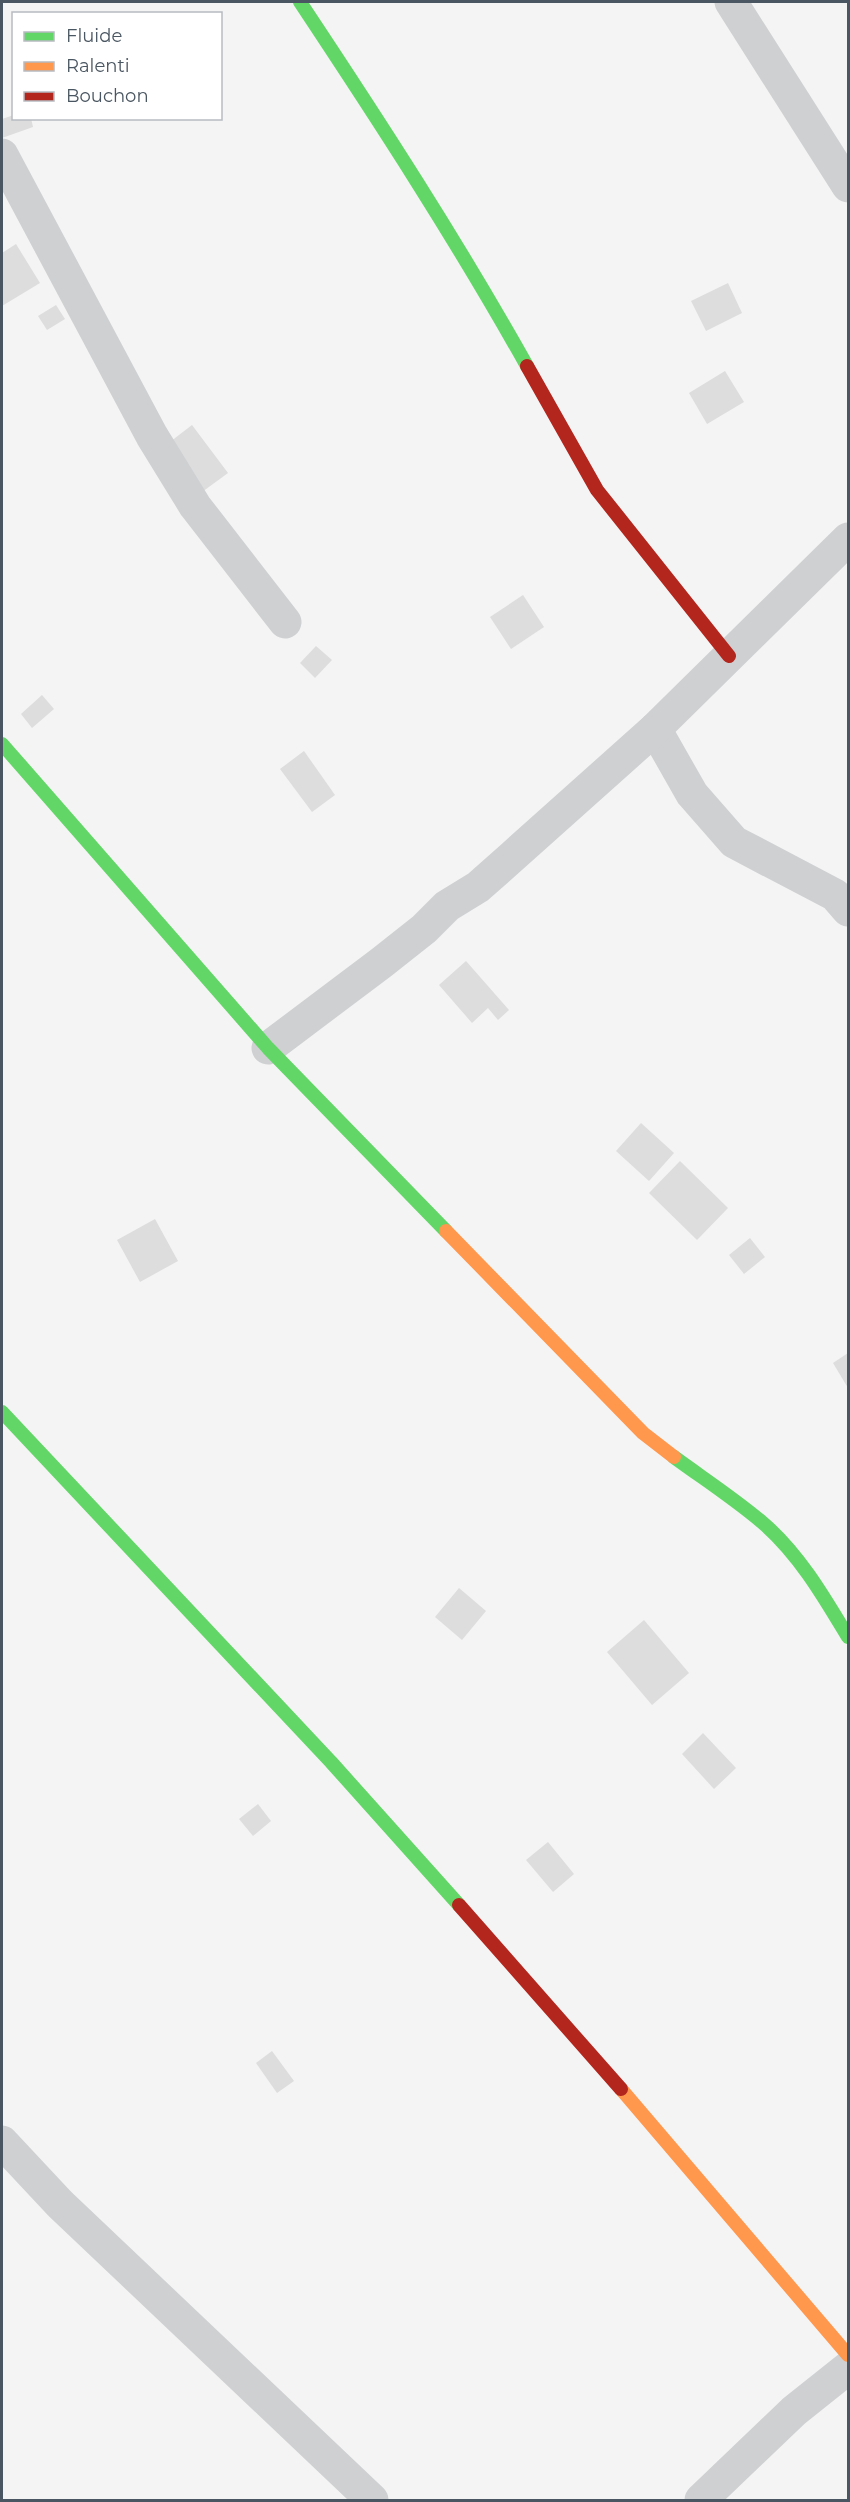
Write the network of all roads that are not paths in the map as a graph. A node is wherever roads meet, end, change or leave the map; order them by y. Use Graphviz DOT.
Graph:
graph roads {
  1 [pos="300,2"];
  2 [pos="732,2"];
  3 [pos="2,155"];
  4 [pos="849,186"];
  5 [pos="849,539"];
  6 [pos="285,622"];
  7 [pos="729,656"];
  8 [pos="655,729"];
  9 [pos="2,744"];
  10 [pos="849,910"];
  11 [pos="268,1048"];
  12 [pos="2,1412"];
  13 [pos="849,1637"];
  14 [pos="2,2142"];
  15 [pos="849,2355"];
  16 [pos="849,2368"];
  17 [pos="372,2500"];
  18 [pos="701,2500"];
  1 -- 7 [label="street"];
  2 -- 4 [label="street"];
  3 -- 6 [label="street"];
  5 -- 7 [label="street"];
  7 -- 8 [label="street"];
  8 -- 10 [label="street"];
  8 -- 11 [label="street"];
  9 -- 11 [label="street"];
  11 -- 13 [label="street"];
  12 -- 15 [label="street"];
  14 -- 17 [label="street"];
  16 -- 18 [label="street"];
}
